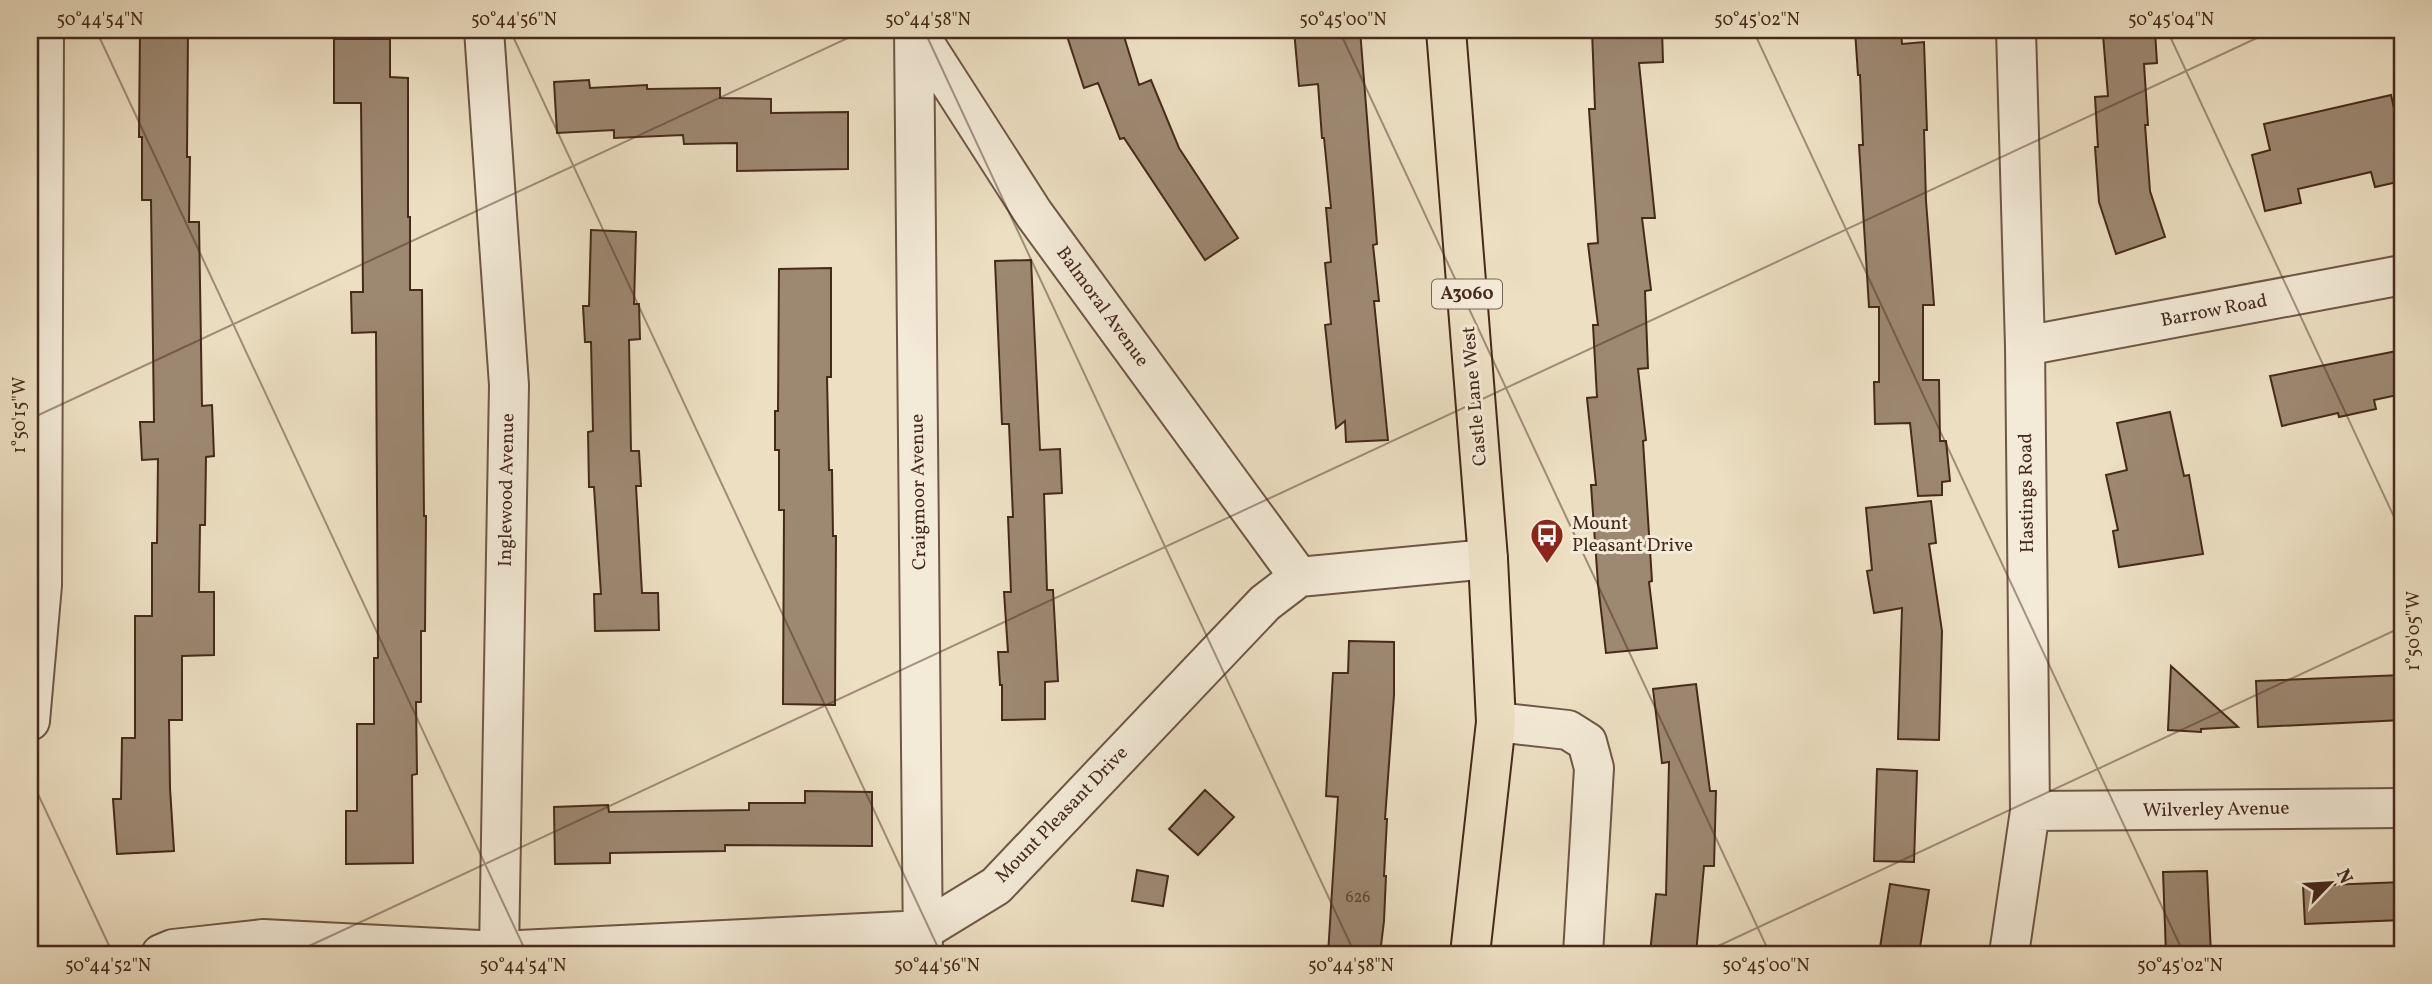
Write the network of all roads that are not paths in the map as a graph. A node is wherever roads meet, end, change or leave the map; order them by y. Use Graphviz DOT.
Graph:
graph roads {
  1 [pos="44,30"];
  2 [pos="484,30"];
  3 [pos="915,30"];
  4 [pos="1446,30"];
  5 [pos="2016,30"];
  6 [pos="2402,275"];
  7 [pos="2025,346"];
  8 [pos="1488,559"];
  9 [pos="1299,578"];
  10 [pos="30,721"];
  11 [pos="1496,722"];
  12 [pos="2402,808"];
  13 [pos="2030,811"];
  14 [pos="924,942"];
  15 [pos="499,951"];
  16 [pos="161,954"];
  17 [pos="1470,954"];
  18 [pos="1584,954"];
  19 [pos="2009,954"];
  1 -- 10 [label="street"];
  2 -- 15 [label="street, Inglewood Avenue"];
  3 -- 9 [label="street, Balmoral Avenue"];
  3 -- 14 [label="street, Craigmoor Avenue"];
  4 -- 8 [label="main road, Castle Lane West / A3060"];
  5 -- 7 [label="street, Hastings Road"];
  6 -- 7 [label="street, Barrow Road"];
  7 -- 13 [label="street, Hastings Road"];
  8 -- 9 [label="street"];
  8 -- 11 [label="main road, Castle Lane West / A3060"];
  9 -- 14 [label="street, Mount Pleasant Drive"];
  11 -- 17 [label="main road, Castle Lane West / A3060"];
  11 -- 18 [label="street"];
  12 -- 13 [label="street, Wilverley Avenue"];
  13 -- 19 [label="street, Hastings Road"];
  14 -- 15 [label="street, Mount Pleasant Drive"];
  15 -- 16 [label="street, Mount Pleasant Drive"];
}
